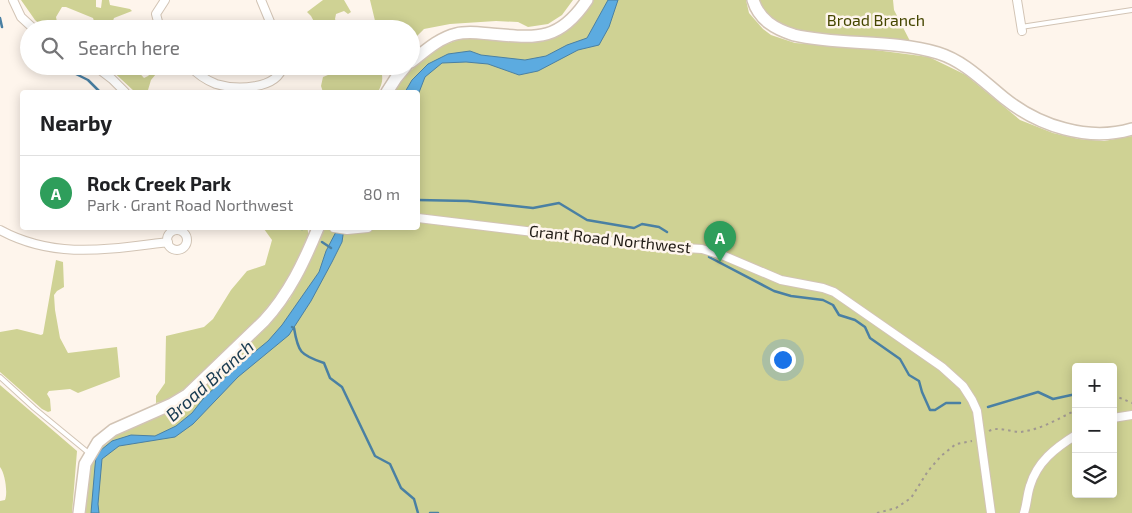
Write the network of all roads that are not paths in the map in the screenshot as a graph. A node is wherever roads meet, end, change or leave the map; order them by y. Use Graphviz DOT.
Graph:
graph roads {
  1 [pos="13,0"];
  2 [pos="165,0"];
  3 [pos="261,0"];
  4 [pos="587,0"];
  5 [pos="753,0"];
  6 [pos="1017,0"];
  7 [pos="1132,10"];
  8 [pos="24,20"];
  9 [pos="158,20"];
  10 [pos="269,20"];
  11 [pos="1022,29"];
  12 [pos="420,55"];
  13 [pos="107,75"];
  14 [pos="199,75"];
  15 [pos="279,75"];
  16 [pos="398,75"];
  17 [pos="123,90"];
  18 [pos="388,90"];
  19 [pos="1132,129"];
  20 [pos="420,218"];
  21 [pos="0,230"];
  22 [pos="317,230"];
  23 [pos="168,242"];
  24 [pos="0,377"];
  25 [pos="1132,414"];
  26 [pos="1117,417"];
  27 [pos="1072,438"];
  28 [pos="90,454"];
  29 [pos="79,513"];
  30 [pos="992,513"];
  31 [pos="1024,513"];
  1 -- 8 [label="street"];
  2 -- 9 [label="street"];
  3 -- 10 [label="street"];
  4 -- 12 [label="main road"];
  5 -- 19 [label="main road"];
  6 -- 11 [label="street"];
  7 -- 11 [label="lane"];
  13 -- 17 [label="street"];
  14 -- 15 [label="street"];
  16 -- 18 [label="main road"];
  20 -- 30 [label="street, Grant Road Northwest"];
  21 -- 23 [label="street"];
  22 -- 28 [label="main road"];
  24 -- 28 [label="lane"];
  25 -- 26 [label="street"];
  27 -- 31 [label="street"];
  28 -- 29 [label="main road"];
}
